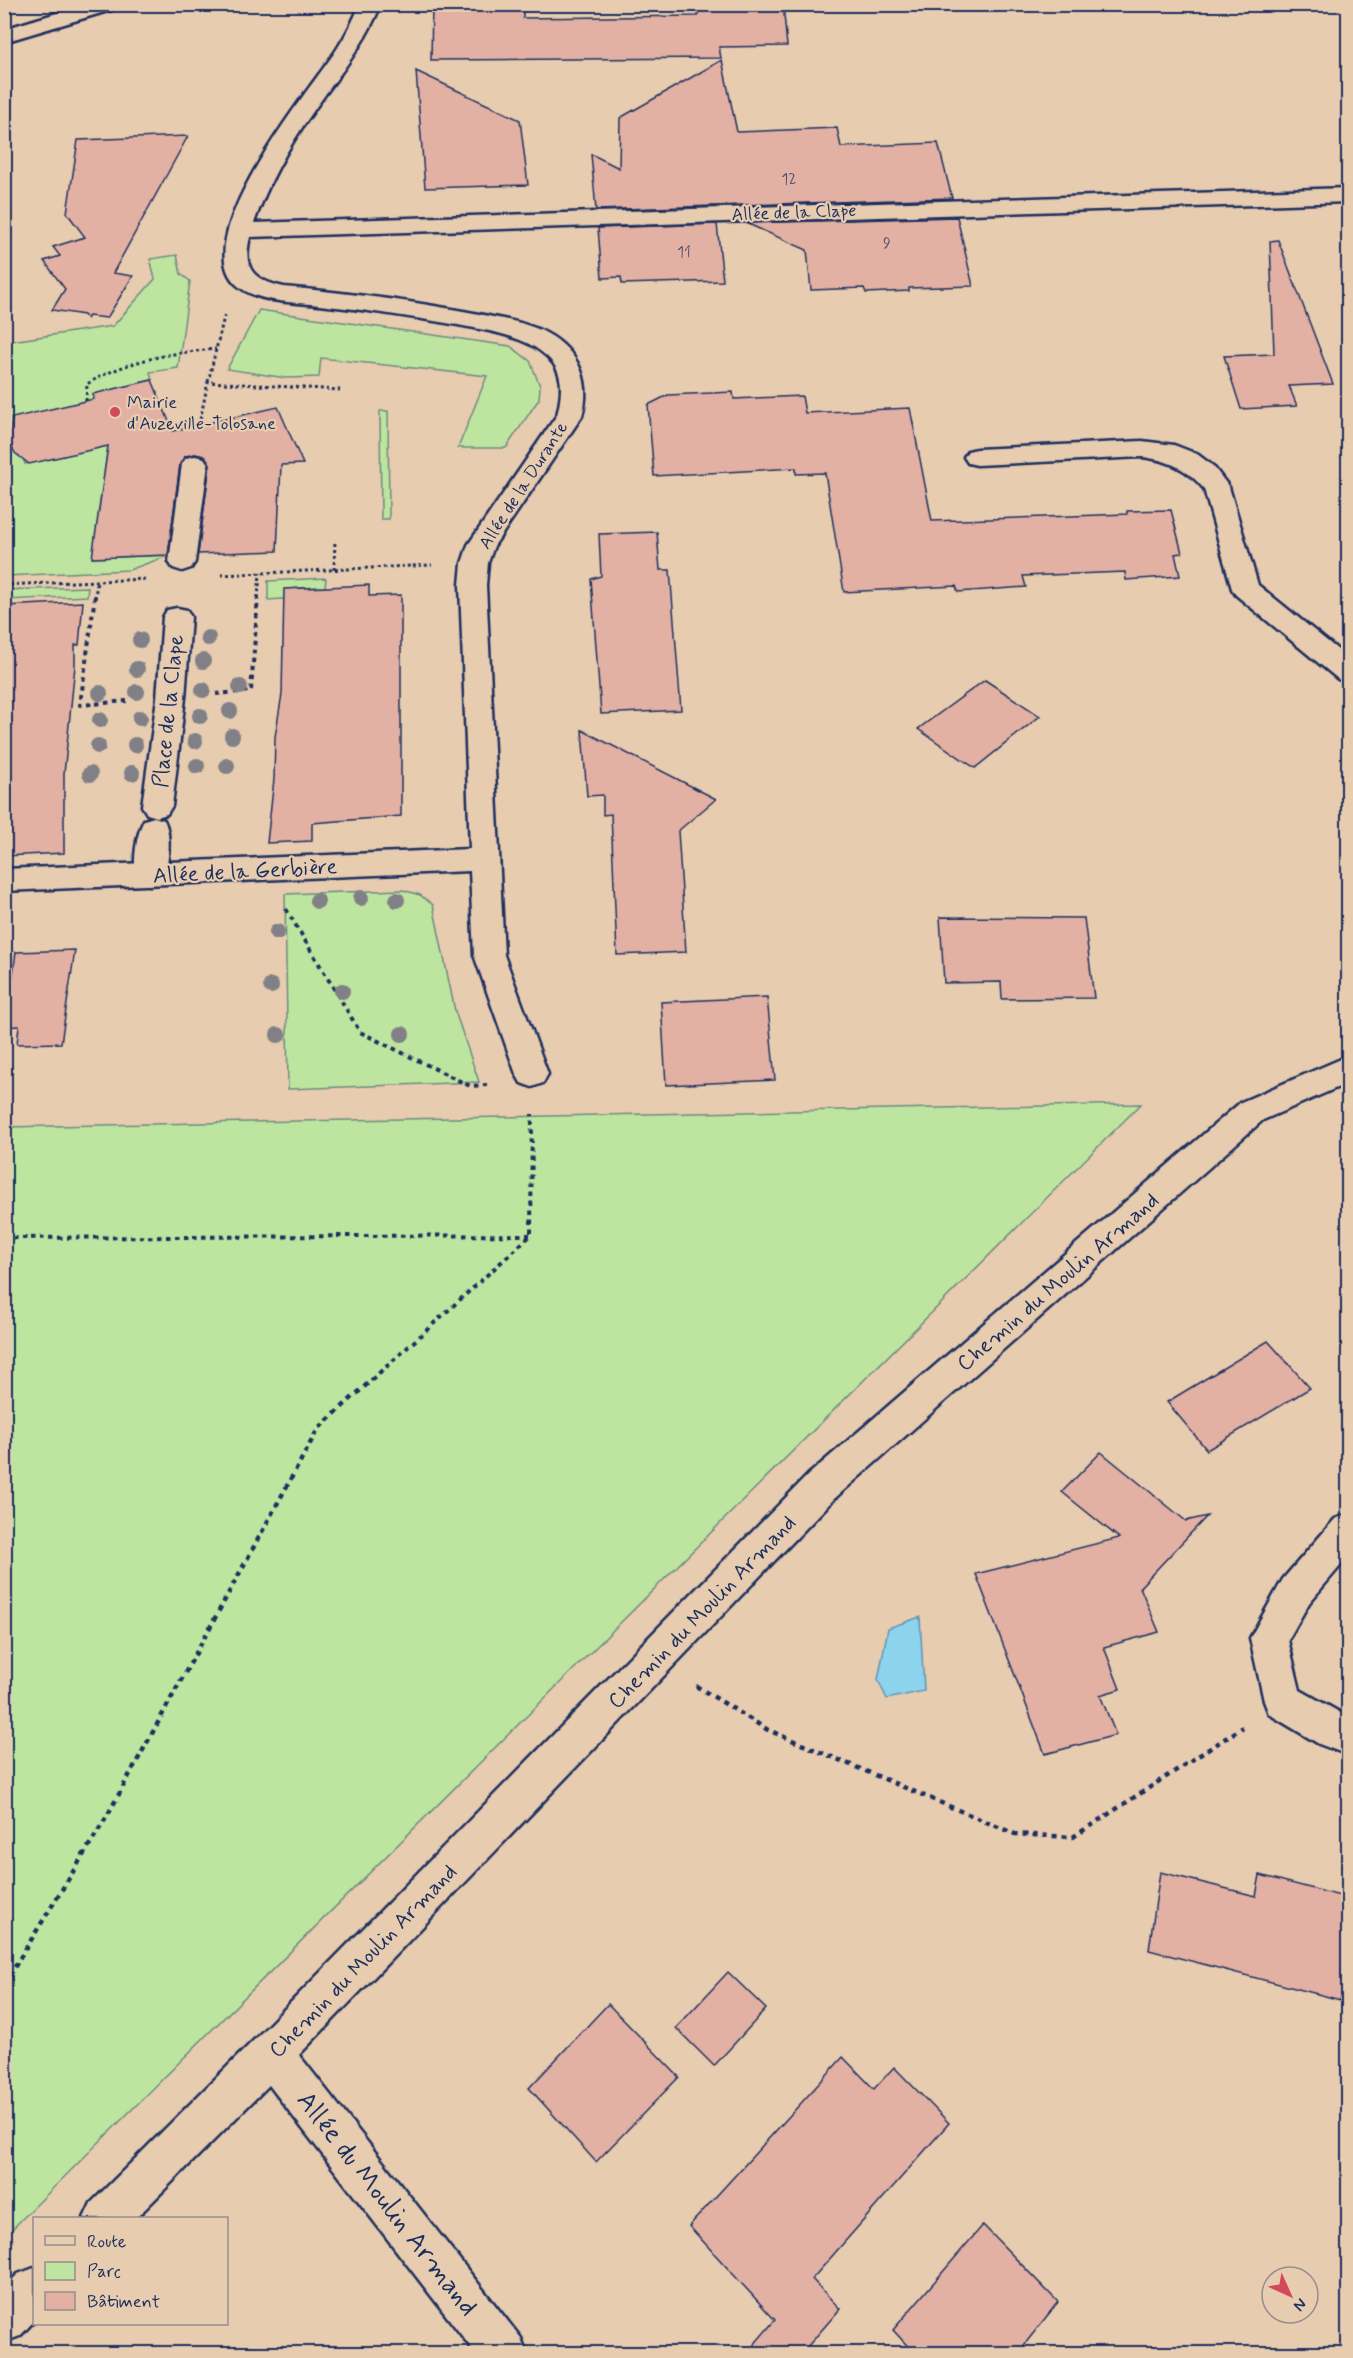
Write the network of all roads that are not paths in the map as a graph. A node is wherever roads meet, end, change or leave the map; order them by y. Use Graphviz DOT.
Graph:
graph roads {
  1 [pos="111,4"];
  2 [pos="371,4"];
  3 [pos="4,36"];
  4 [pos="1348,195"];
  5 [pos="240,230"];
  6 [pos="977,457"];
  7 [pos="195,464"];
  8 [pos="1348,672"];
  9 [pos="486,859"];
  10 [pos="150,874"];
  11 [pos="4,880"];
  12 [pos="1348,1069"];
  13 [pos="532,1074"];
  14 [pos="1348,1531"];
  15 [pos="1348,1736"];
  16 [pos="271,2053"];
  17 [pos="107,2217"];
  18 [pos="33,2291"];
  19 [pos="4,2320"];
  20 [pos="505,2354"];
  1 -- 3 [label="street"];
  2 -- 5 [label="street, Allée de la Durante"];
  4 -- 5 [label="street, Allée de la Clape"];
  5 -- 9 [label="street, Allée de la Durante"];
  6 -- 8 [label="street"];
  7 -- 10 [label="street, Place de la Clape"];
  9 -- 10 [label="street, Allée de la Gerbière"];
  9 -- 13 [label="street, Allée de la Durante"];
  10 -- 11 [label="street, Allée de la Gerbière"];
  12 -- 16 [label="street, Chemin du Moulin Armand"];
  14 -- 15 [label="street"];
  16 -- 17 [label="street, Chemin du Moulin Armand"];
  16 -- 20 [label="street, Allée du Moulin Armand"];
  18 -- 19 [label="street"];
}
